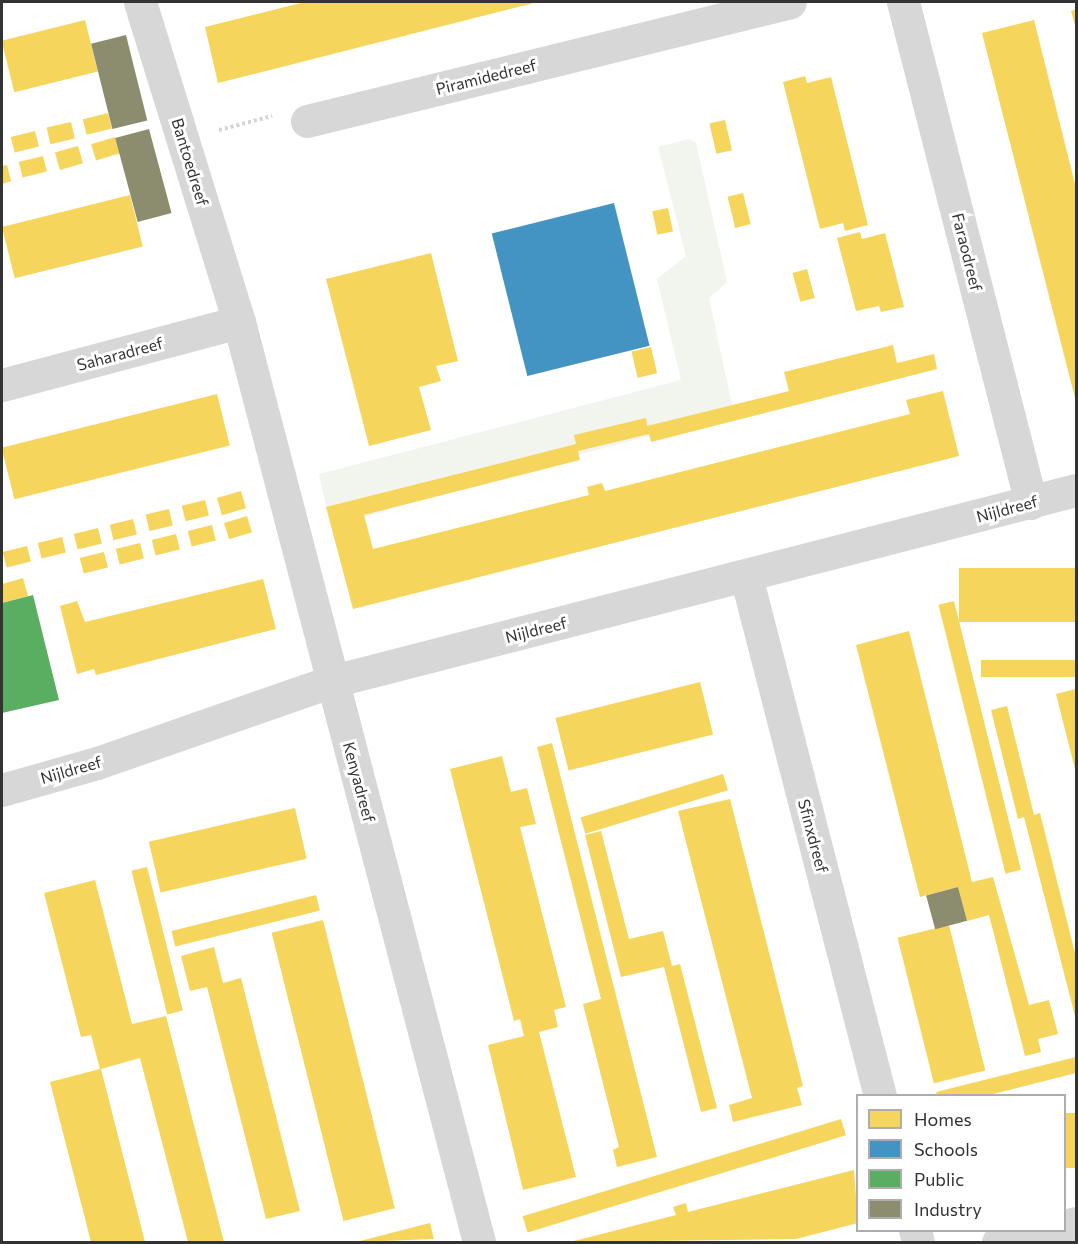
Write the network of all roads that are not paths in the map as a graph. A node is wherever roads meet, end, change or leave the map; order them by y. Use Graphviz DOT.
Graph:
graph roads {
  1 [pos="140,2"];
  2 [pos="790,2"];
  3 [pos="903,2"];
  4 [pos="307,121"];
  5 [pos="239,322"];
  6 [pos="2,385"];
  7 [pos="1077,490"];
  8 [pos="1031,503"];
  9 [pos="746,576"];
  10 [pos="333,681"];
  11 [pos="2,790"];
  12 [pos="880,1094"];
  13 [pos="1038,1232"];
  14 [pos="479,1242"];
  15 [pos="998,1242"];
  1 -- 5 [label="street, Bantoedreef"];
  2 -- 4 [label="street, Piramidedreef"];
  3 -- 8 [label="street, Faraodreef"];
  5 -- 6 [label="street, Saharadreef"];
  5 -- 10 [label="street, Kenyadreef"];
  7 -- 8 [label="street, Nijldreef"];
  8 -- 9 [label="street, Nijldreef"];
  9 -- 10 [label="street, Nijldreef"];
  9 -- 12 [label="street, Sfinxdreef"];
  10 -- 11 [label="street, Nijldreef"];
  10 -- 14 [label="street, Kenyadreef"];
  13 -- 15 [label="street"];
}
